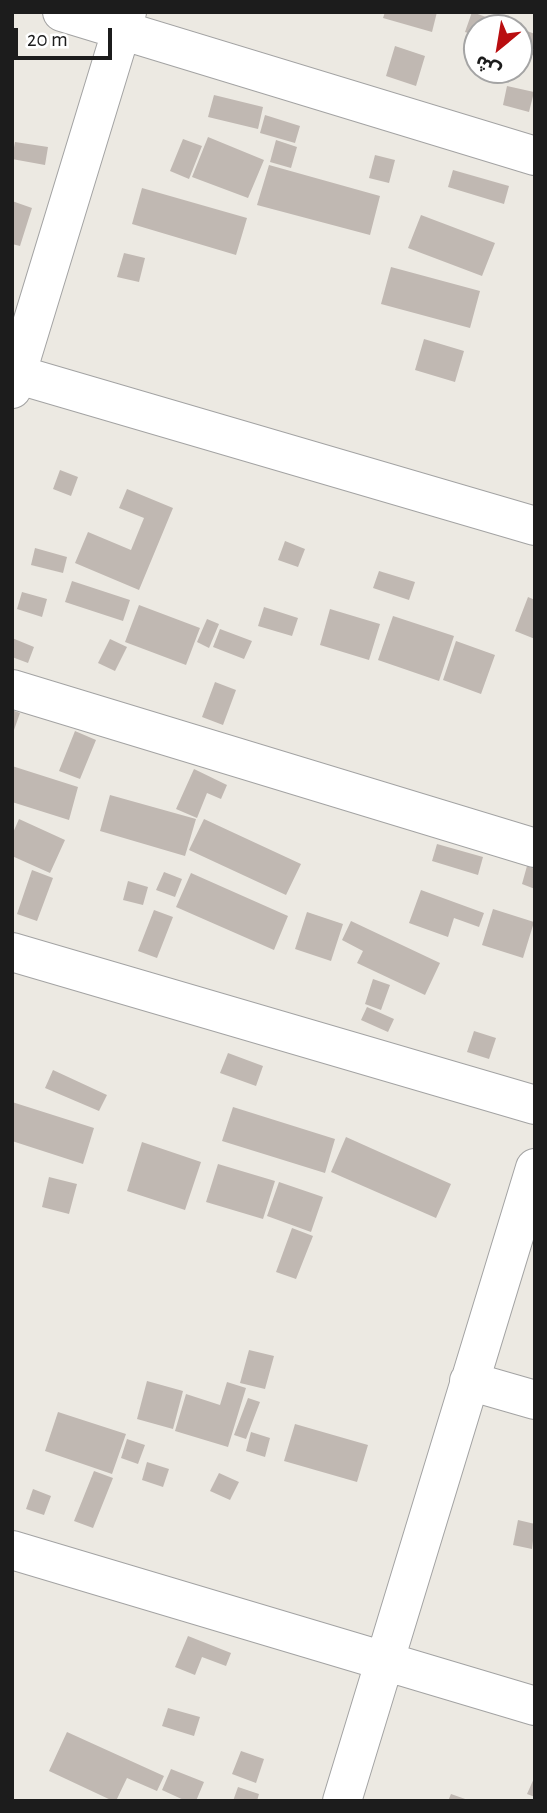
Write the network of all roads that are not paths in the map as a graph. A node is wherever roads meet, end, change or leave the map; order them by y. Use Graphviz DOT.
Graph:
graph roads {
  1 [pos="62,12"];
  2 [pos="125,21"];
  3 [pos="535,156"];
  4 [pos="14,378"];
  5 [pos="535,526"];
  6 [pos="12,689"];
  7 [pos="535,848"];
  8 [pos="12,952"];
  9 [pos="535,1105"];
  10 [pos="535,1167"];
  11 [pos="469,1381"];
  12 [pos="535,1400"];
  13 [pos="12,1550"];
  14 [pos="384,1661"];
  15 [pos="535,1706"];
  16 [pos="341,1801"];
  1 -- 2 [label="street"];
  2 -- 3 [label="street"];
  2 -- 4 [label="street"];
  4 -- 5 [label="street"];
  6 -- 7 [label="street"];
  8 -- 9 [label="street"];
  10 -- 11 [label="street"];
  11 -- 12 [label="street"];
  11 -- 14 [label="street"];
  13 -- 14 [label="street"];
  14 -- 15 [label="street"];
  14 -- 16 [label="street"];
}
